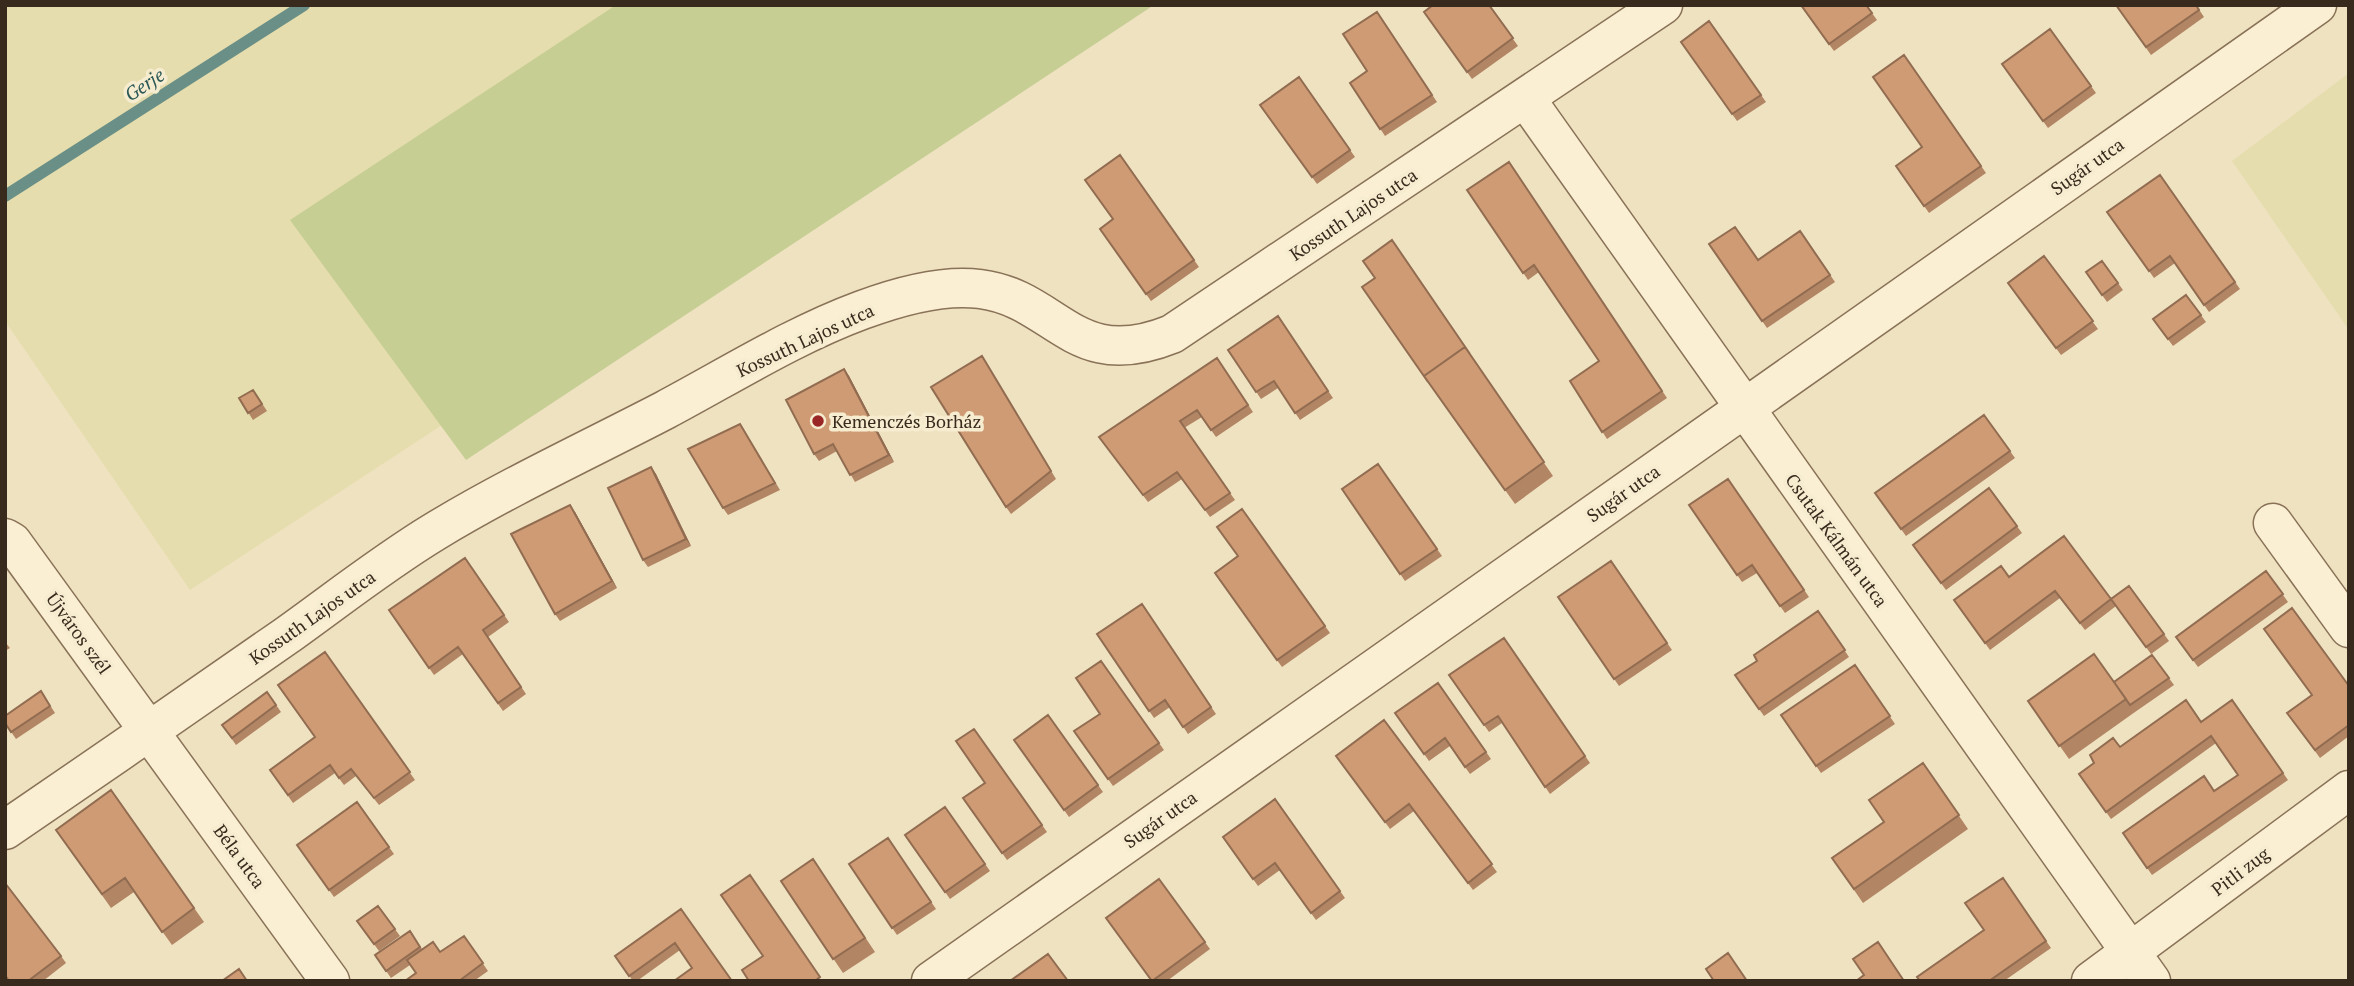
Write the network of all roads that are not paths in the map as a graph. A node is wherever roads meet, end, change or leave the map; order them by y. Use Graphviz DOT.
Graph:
graph roads {
  1 [pos="1663,5"];
  2 [pos="2317,5"];
  3 [pos="1526,99"];
  4 [pos="1743,408"];
  5 [pos="2273,523"];
  6 [pos="5,538"];
  7 [pos="2349,628"];
  8 [pos="150,732"];
  9 [pos="2349,790"];
  10 [pos="5,830"];
  11 [pos="2142,967"];
  12 [pos="330,981"];
  13 [pos="930,981"];
  14 [pos="2091,981"];
  1 -- 3 [label="street, Kossuth Lajos utca"];
  2 -- 4 [label="street, Sugár utca"];
  3 -- 4 [label="street, Csutak Kálmán utca"];
  3 -- 8 [label="street, Kossuth Lajos utca"];
  4 -- 11 [label="street, Csutak Kálmán utca"];
  4 -- 13 [label="street, Sugár utca"];
  5 -- 7 [label="street"];
  6 -- 8 [label="street, Újváros szél"];
  8 -- 10 [label="street, Kossuth Lajos utca"];
  8 -- 12 [label="street, Béla utca"];
  9 -- 11 [label="street, Pitli zug"];
  11 -- 14 [label="street, Pitli zug"];
}
